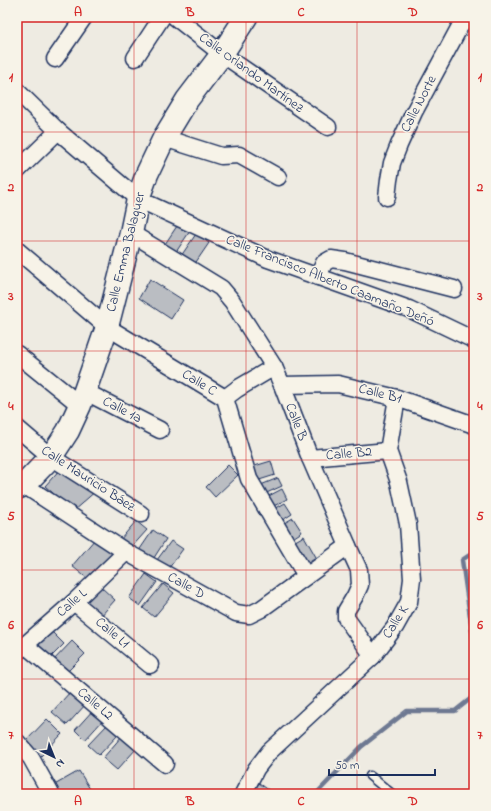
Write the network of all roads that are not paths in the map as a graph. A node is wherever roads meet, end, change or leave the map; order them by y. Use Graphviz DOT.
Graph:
graph roads {
  1 [pos="84,17"];
  2 [pos="162,17"];
  3 [pos="176,17"];
  4 [pos="246,17"];
  5 [pos="465,17"];
  6 [pos="222,54"];
  7 [pos="135,58"];
  8 [pos="55,59"];
  9 [pos="19,98"];
  10 [pos="328,127"];
  11 [pos="58,132"];
  12 [pos="164,138"];
  13 [pos="17,171"];
  14 [pos="278,177"];
  15 [pos="387,197"];
  16 [pos="138,199"];
  17 [pos="131,233"];
  18 [pos="17,250"];
  19 [pos="318,277"];
  20 [pos="454,289"];
  21 [pos="107,327"];
  22 [pos="474,340"];
  23 [pos="17,354"];
  24 [pos="274,367"];
  25 [pos="282,385"];
  26 [pos="82,398"];
  27 [pos="225,398"];
  28 [pos="397,398"];
  29 [pos="474,425"];
  30 [pos="17,428"];
  31 [pos="160,430"];
  32 [pos="388,450"];
  33 [pos="51,457"];
  34 [pos="310,458"];
  35 [pos="20,486"];
  36 [pos="142,514"];
  37 [pos="348,546"];
  38 [pos="126,552"];
  39 [pos="306,576"];
  40 [pos="74,602"];
  41 [pos="21,649"];
  42 [pos="373,656"];
  43 [pos="150,665"];
  44 [pos="17,742"];
  45 [pos="165,764"];
  46 [pos="370,776"];
  47 [pos="51,794"];
  48 [pos="243,794"];
  49 [pos="392,794"];
  1 -- 8 [label="street"];
  2 -- 7 [label="street"];
  3 -- 6 [label="street, Calle Orlando Martínez"];
  4 -- 6 [label="street, Calle Emma Balaguer"];
  5 -- 15 [label="street, Calle Norte"];
  6 -- 10 [label="street, Calle Orlando Martínez"];
  6 -- 12 [label="street, Calle Emma Balaguer"];
  9 -- 11 [label="street, Calle Francisco Alberto Caamaño Deñó"];
  11 -- 13 [label="street"];
  11 -- 16 [label="street, Calle Francisco Alberto Caamaño Deñó"];
  12 -- 14 [label="street"];
  12 -- 16 [label="street, Calle Emma Balaguer"];
  16 -- 17 [label="street, Calle Emma Balaguer"];
  16 -- 19 [label="street, Calle Francisco Alberto Caamaño Deñó"];
  17 -- 21 [label="street, Calle Emma Balaguer"];
  17 -- 24 [label="street, Calle B"];
  18 -- 21 [label="street, Calle C"];
  19 -- 20 [label="street"];
  19 -- 22 [label="street, Calle Francisco Alberto Caamaño Deñó"];
  21 -- 26 [label="street, Calle Emma Balaguer"];
  21 -- 27 [label="street, Calle C"];
  23 -- 26 [label="street, Calle 1a"];
  24 -- 25 [label="street, Calle B"];
  24 -- 27 [label="street"];
  25 -- 28 [label="street, Calle B1"];
  25 -- 34 [label="street, Calle B"];
  26 -- 31 [label="street, Calle 1a"];
  26 -- 33 [label="street, Calle Emma Balaguer"];
  27 -- 39 [label="street, Calle C"];
  28 -- 29 [label="street, Calle B1"];
  28 -- 32 [label="street, Calle K"];
  30 -- 33 [label="street, Calle Mauricio Báez"];
  32 -- 34 [label="street, Calle B2"];
  32 -- 42 [label="street, Calle K"];
  33 -- 35 [label="street, Calle Emma Balaguer"];
  33 -- 36 [label="street, Calle Mauricio Báez"];
  34 -- 37 [label="street, Calle B"];
  35 -- 38 [label="street, Calle D"];
  37 -- 39 [label="street, Calle D"];
  37 -- 42 [label="street, Calle B"];
  38 -- 39 [label="street, Calle D"];
  38 -- 40 [label="street, Calle L"];
  40 -- 41 [label="street, Calle L"];
  40 -- 43 [label="street, Calle L1"];
  41 -- 45 [label="street, Calle L2"];
  42 -- 48 [label="street, Calle K"];
  44 -- 47 [label="street"];
  46 -- 49 [label="lane"];
}
